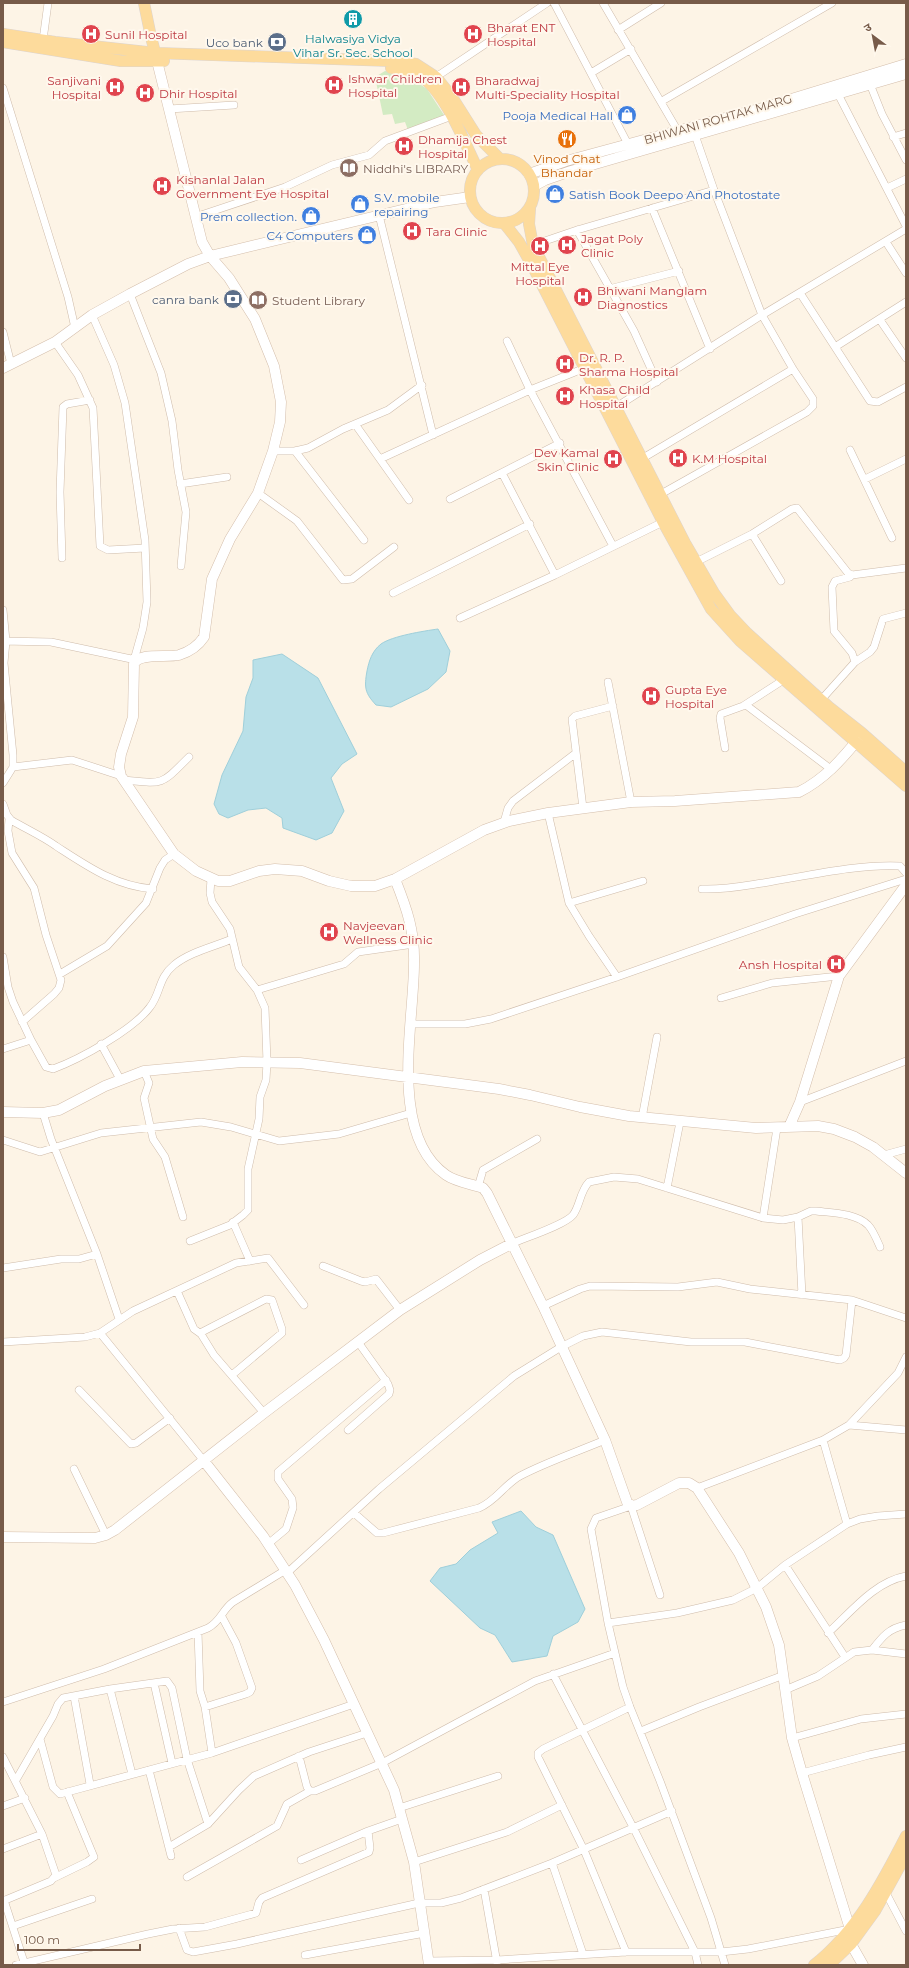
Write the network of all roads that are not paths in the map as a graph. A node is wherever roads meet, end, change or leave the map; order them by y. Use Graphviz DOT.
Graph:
graph roads {
  1 [pos="48,3"];
  2 [pos="144,3"];
  3 [pos="547,3"];
  4 [pos="554,3"];
  5 [pos="603,3"];
  6 [pos="661,3"];
  7 [pos="832,3"];
  8 [pos="618,30"];
  9 [pos="3,34"];
  10 [pos="43,40"];
  11 [pos="3,42"];
  12 [pos="631,49"];
  13 [pos="157,57"];
  14 [pos="906,64"];
  15 [pos="590,73"];
  16 [pos="906,74"];
  17 [pos="436,77"];
  18 [pos="870,84"];
  19 [pos="3,88"];
  20 [pos="838,94"];
  21 [pos="662,101"];
  22 [pos="234,105"];
  23 [pos="169,109"];
  24 [pos="452,116"];
  25 [pos="906,133"];
  26 [pos="680,135"];
  27 [pos="695,135"];
  28 [pos="893,137"];
  29 [pos="630,149"];
  30 [pos="500,159"];
  31 [pos="906,160"];
  32 [pos="478,170"];
  33 [pos="530,174"];
  34 [pos="906,179"];
  35 [pos="534,186"];
  36 [pos="887,188"];
  37 [pos="714,190"];
  38 [pos="470,197"];
  39 [pos="530,208"];
  40 [pos="652,208"];
  41 [pos="378,215"];
  42 [pos="195,218"];
  43 [pos="504,223"];
  44 [pos="906,227"];
  45 [pos="577,230"];
  46 [pos="886,242"];
  47 [pos="533,245"];
  48 [pos="210,256"];
  49 [pos="679,271"];
  50 [pos="906,273"];
  51 [pos="609,289"];
  52 [pos="800,293"];
  53 [pos="130,294"];
  54 [pos="906,302"];
  55 [pos="92,315"];
  56 [pos="762,315"];
  57 [pos="880,320"];
  58 [pos="75,328"];
  59 [pos="3,332"];
  60 [pos="507,341"];
  61 [pos="55,342"];
  62 [pos="835,347"];
  63 [pos="710,349"];
  64 [pos="906,358"];
  65 [pos="7,366"];
  66 [pos="585,368"];
  67 [pos="793,369"];
  68 [pos="657,382"];
  69 [pos="422,385"];
  70 [pos="906,387"];
  71 [pos="530,390"];
  72 [pos="90,400"];
  73 [pos="616,407"];
  74 [pos="355,424"];
  75 [pos="433,435"];
  76 [pos="560,443"];
  77 [pos="850,450"];
  78 [pos="295,451"];
  79 [pos="273,452"];
  80 [pos="643,458"];
  81 [pos="380,459"];
  82 [pos="906,459"];
  83 [pos="633,465"];
  84 [pos="502,473"];
  85 [pos="227,477"];
  86 [pos="865,479"];
  87 [pos="180,484"];
  88 [pos="258,493"];
  89 [pos="661,494"];
  90 [pos="450,499"];
  91 [pos="409,500"];
  92 [pos="663,522"];
  93 [pos="530,524"];
  94 [pos="752,534"];
  95 [pos="892,538"];
  96 [pos="364,540"];
  97 [pos="613,546"];
  98 [pos="394,547"];
  99 [pos="146,548"];
  100 [pos="62,558"];
  101 [pos="696,562"];
  102 [pos="181,566"];
  103 [pos="906,568"];
  104 [pos="555,575"];
  105 [pos="852,575"];
  106 [pos="782,581"];
  107 [pos="392,593"];
  108 [pos="3,610"];
  109 [pos="906,613"];
  110 [pos="460,618"];
  111 [pos="4,641"];
  112 [pos="135,660"];
  113 [pos="855,662"];
  114 [pos="785,679"];
  115 [pos="608,682"];
  116 [pos="821,700"];
  117 [pos="746,705"];
  118 [pos="613,706"];
  119 [pos="859,738"];
  120 [pos="725,748"];
  121 [pos="576,753"];
  122 [pos="189,757"];
  123 [pos="13,767"];
  124 [pos="832,770"];
  125 [pos="906,772"];
  126 [pos="122,778"];
  127 [pos="3,782"];
  128 [pos="906,786"];
  129 [pos="631,802"];
  130 [pos="3,804"];
  131 [pos="583,808"];
  132 [pos="548,813"];
  133 [pos="9,819"];
  134 [pos="504,822"];
  135 [pos="174,854"];
  136 [pos="906,873"];
  137 [pos="395,879"];
  138 [pos="906,879"];
  139 [pos="211,880"];
  140 [pos="643,881"];
  141 [pos="906,885"];
  142 [pos="153,889"];
  143 [pos="702,889"];
  144 [pos="569,903"];
  145 [pos="232,939"];
  146 [pos="414,944"];
  147 [pos="3,957"];
  148 [pos="60,974"];
  149 [pos="839,976"];
  150 [pos="617,977"];
  151 [pos="257,990"];
  152 [pos="721,998"];
  153 [pos="22,1022"];
  154 [pos="410,1024"];
  155 [pos="657,1037"];
  156 [pos="31,1040"];
  157 [pos="101,1044"];
  158 [pos="3,1049"];
  159 [pos="906,1061"];
  160 [pos="267,1062"];
  161 [pos="144,1071"];
  162 [pos="409,1077"];
  163 [pos="120,1079"];
  164 [pos="800,1102"];
  165 [pos="3,1112"];
  166 [pos="42,1113"];
  167 [pos="411,1113"];
  168 [pos="642,1118"];
  169 [pos="680,1122"];
  170 [pos="152,1126"];
  171 [pos="789,1127"];
  172 [pos="777,1128"];
  173 [pos="255,1133"];
  174 [pos="3,1140"];
  175 [pos="537,1140"];
  176 [pos="56,1148"];
  177 [pos="906,1150"];
  178 [pos="884,1156"];
  179 [pos="906,1173"];
  180 [pos="478,1187"];
  181 [pos="667,1188"];
  182 [pos="183,1217"];
  183 [pos="763,1218"];
  184 [pos="798,1218"];
  185 [pos="233,1222"];
  186 [pos="190,1241"];
  187 [pos="511,1244"];
  188 [pos="880,1247"];
  189 [pos="98,1254"];
  190 [pos="250,1261"];
  191 [pos="323,1266"];
  192 [pos="3,1268"];
  193 [pos="176,1291"];
  194 [pos="802,1295"];
  195 [pos="852,1300"];
  196 [pos="304,1305"];
  197 [pos="543,1306"];
  198 [pos="400,1310"];
  199 [pos="906,1318"];
  200 [pos="119,1319"];
  201 [pos="100,1333"];
  202 [pos="200,1333"];
  203 [pos="3,1342"];
  204 [pos="358,1342"];
  205 [pos="561,1348"];
  206 [pos="906,1357"];
  207 [pos="898,1373"];
  208 [pos="906,1373"];
  209 [pos="232,1375"];
  210 [pos="386,1380"];
  211 [pos="79,1390"];
  212 [pos="264,1412"];
  213 [pos="170,1418"];
  214 [pos="849,1426"];
  215 [pos="348,1430"];
  216 [pos="906,1430"];
  217 [pos="606,1440"];
  218 [pos="823,1440"];
  219 [pos="204,1461"];
  220 [pos="74,1469"];
  221 [pos="697,1488"];
  222 [pos="631,1506"];
  223 [pos="354,1513"];
  224 [pos="906,1514"];
  225 [pos="847,1524"];
  226 [pos="106,1535"];
  227 [pos="3,1537"];
  228 [pos="268,1544"];
  229 [pos="785,1565"];
  230 [pos="286,1572"];
  231 [pos="906,1576"];
  232 [pos="757,1588"];
  233 [pos="660,1595"];
  234 [pos="222,1616"];
  235 [pos="608,1623"];
  236 [pos="906,1625"];
  237 [pos="198,1632"];
  238 [pos="828,1633"];
  239 [pos="872,1650"];
  240 [pos="615,1654"];
  241 [pos="906,1654"];
  242 [pos="845,1656"];
  243 [pos="553,1674"];
  244 [pos="784,1675"];
  245 [pos="154,1683"];
  246 [pos="110,1688"];
  247 [pos="786,1690"];
  248 [pos="74,1696"];
  249 [pos="3,1702"];
  250 [pos="354,1704"];
  251 [pos="205,1707"];
  252 [pos="630,1707"];
  253 [pos="906,1714"];
  254 [pos="582,1731"];
  255 [pos="641,1731"];
  256 [pos="367,1733"];
  257 [pos="792,1738"];
  258 [pos="40,1739"];
  259 [pos="906,1747"];
  260 [pos="212,1753"];
  261 [pos="299,1756"];
  262 [pos="3,1757"];
  263 [pos="187,1759"];
  264 [pos="172,1763"];
  265 [pos="382,1763"];
  266 [pos="149,1770"];
  267 [pos="802,1773"];
  268 [pos="132,1774"];
  269 [pos="498,1776"];
  270 [pos="16,1780"];
  271 [pos="90,1784"];
  272 [pos="310,1791"];
  273 [pos="67,1792"];
  274 [pos="25,1798"];
  275 [pos="562,1805"];
  276 [pos="3,1806"];
  277 [pos="399,1808"];
  278 [pos="672,1811"];
  279 [pos="402,1819"];
  280 [pos="208,1824"];
  281 [pos="634,1828"];
  282 [pos="368,1831"];
  283 [pos="42,1834"];
  284 [pos="906,1836"];
  285 [pos="169,1847"];
  286 [pos="3,1849"];
  287 [pos="584,1850"];
  288 [pos="171,1856"];
  289 [pos="301,1860"];
  290 [pos="905,1860"];
  291 [pos="414,1862"];
  292 [pos="552,1863"];
  293 [pos="187,1877"];
  294 [pos="54,1878"];
  295 [pos="484,1889"];
  296 [pos="886,1893"];
  297 [pos="92,1899"];
  298 [pos="4,1901"];
  299 [pos="419,1903"];
  300 [pos="13,1926"];
  301 [pos="179,1928"];
  302 [pos="850,1929"];
  303 [pos="906,1931"];
  304 [pos="426,1933"];
  305 [pos="851,1944"];
  306 [pos="626,1952"];
  307 [pos="695,1952"];
  308 [pos="721,1952"];
  309 [pos="583,1954"];
  310 [pos="305,1955"];
  311 [pos="429,1963"];
  312 [pos="497,1963"];
  313 [pos="25,1964"];
  314 [pos="16,1965"];
  315 [pos="698,1965"];
  316 [pos="725,1965"];
  317 [pos="814,1965"];
  318 [pos="829,1965"];
  319 [pos="863,1965"];
  1 -- 10 [label="street"];
  2 -- 13 [label="main road"];
  3 -- 17 [label="street"];
  4 -- 15 [label="street"];
  5 -- 8 [label="street"];
  6 -- 8 [label="street"];
  7 -- 21 [label="street"];
  8 -- 12 [label="street"];
  9 -- 10 [label="main road"];
  10 -- 13 [label="main road"];
  11 -- 13 [label="main road"];
  12 -- 15 [label="street"];
  12 -- 21 [label="street"];
  13 -- 17 [label="main road"];
  13 -- 23 [label="street"];
  13 -- 24 [label="main road"];
  14 -- 26 [label="street, BHIWANI ROHTAK MARG"];
  15 -- 29 [label="street"];
  16 -- 18 [label="street"];
  17 -- 30 [label="main road"];
  18 -- 20 [label="street"];
  18 -- 28 [label="street"];
  19 -- 58 [label="street"];
  20 -- 27 [label="street"];
  20 -- 36 [label="street"];
  21 -- 26 [label="street"];
  22 -- 23 [label="street"];
  23 -- 42 [label="street"];
  24 -- 32 [label="main road"];
  24 -- 42 [label="street"];
  25 -- 28 [label="street"];
  26 -- 27 [label="street"];
  26 -- 29 [label="street, BHIWANI ROHTAK MARG"];
  27 -- 37 [label="street"];
  28 -- 31 [label="street"];
  29 -- 33 [label="street, BHIWANI ROHTAK MARG"];
  29 -- 35 [label="street"];
  30 -- 32 [label="main road"];
  30 -- 33 [label="main road"];
  32 -- 38 [label="main road"];
  33 -- 35 [label="main road"];
  34 -- 36 [label="street"];
  35 -- 39 [label="main road"];
  36 -- 44 [label="street"];
  37 -- 40 [label="street"];
  37 -- 56 [label="street"];
  38 -- 41 [label="street"];
  38 -- 43 [label="main road"];
  39 -- 43 [label="main road"];
  39 -- 47 [label="main road"];
  40 -- 45 [label="street"];
  40 -- 49 [label="street"];
  41 -- 48 [label="street"];
  41 -- 69 [label="street"];
  42 -- 48 [label="street"];
  43 -- 66 [label="main road"];
  44 -- 46 [label="street"];
  45 -- 47 [label="street"];
  45 -- 51 [label="street"];
  46 -- 50 [label="street"];
  46 -- 52 [label="street"];
  47 -- 73 [label="main road"];
  48 -- 53 [label="street"];
  48 -- 79 [label="street"];
  49 -- 51 [label="street"];
  49 -- 63 [label="street"];
  51 -- 68 [label="street"];
  52 -- 56 [label="street"];
  52 -- 62 [label="street"];
  53 -- 55 [label="street"];
  53 -- 87 [label="street"];
  54 -- 57 [label="street"];
  55 -- 58 [label="street"];
  55 -- 99 [label="street"];
  56 -- 63 [label="street"];
  56 -- 67 [label="street"];
  57 -- 62 [label="street"];
  57 -- 64 [label="street"];
  58 -- 61 [label="street"];
  59 -- 65 [label="street"];
  60 -- 71 [label="street"];
  61 -- 65 [label="street"];
  61 -- 72 [label="street"];
  62 -- 70 [label="street"];
  63 -- 68 [label="street"];
  66 -- 71 [label="street"];
  66 -- 83 [label="main road"];
  67 -- 80 [label="street"];
  67 -- 89 [label="street"];
  68 -- 73 [label="street"];
  69 -- 74 [label="street"];
  69 -- 75 [label="street"];
  71 -- 75 [label="street"];
  71 -- 76 [label="street"];
  72 -- 99 [label="street"];
  72 -- 100 [label="street"];
  73 -- 80 [label="main road"];
  74 -- 78 [label="street"];
  74 -- 81 [label="street"];
  75 -- 81 [label="street"];
  76 -- 84 [label="street"];
  76 -- 97 [label="street"];
  77 -- 86 [label="street"];
  78 -- 79 [label="street"];
  78 -- 96 [label="street"];
  79 -- 88 [label="street"];
  80 -- 83 [label="street"];
  80 -- 89 [label="main road"];
  81 -- 91 [label="street"];
  82 -- 86 [label="street"];
  83 -- 92 [label="main road"];
  84 -- 90 [label="street"];
  84 -- 93 [label="street"];
  85 -- 87 [label="street"];
  86 -- 95 [label="street"];
  87 -- 102 [label="street"];
  88 -- 98 [label="street"];
  88 -- 112 [label="street"];
  89 -- 101 [label="main road"];
  92 -- 97 [label="street"];
  92 -- 114 [label="main road"];
  93 -- 104 [label="street"];
  93 -- 107 [label="street"];
  94 -- 101 [label="street"];
  94 -- 105 [label="street"];
  94 -- 106 [label="street"];
  97 -- 104 [label="street"];
  99 -- 112 [label="street"];
  101 -- 116 [label="main road"];
  103 -- 105 [label="street"];
  104 -- 110 [label="street"];
  105 -- 113 [label="street"];
  108 -- 111 [label="street"];
  109 -- 113 [label="street"];
  111 -- 112 [label="street"];
  111 -- 123 [label="street"];
  112 -- 126 [label="street"];
  113 -- 116 [label="street"];
  114 -- 117 [label="street"];
  114 -- 119 [label="main road"];
  115 -- 118 [label="street"];
  116 -- 119 [label="main road"];
  117 -- 120 [label="street"];
  117 -- 124 [label="street"];
  118 -- 121 [label="street"];
  118 -- 129 [label="street"];
  119 -- 124 [label="street"];
  119 -- 125 [label="main road"];
  119 -- 128 [label="main road"];
  121 -- 131 [label="street"];
  121 -- 134 [label="street"];
  122 -- 126 [label="street"];
  123 -- 126 [label="street"];
  123 -- 127 [label="street"];
  124 -- 129 [label="street"];
  126 -- 135 [label="street"];
  129 -- 131 [label="street"];
  130 -- 133 [label="street"];
  131 -- 132 [label="street"];
  132 -- 134 [label="street"];
  132 -- 144 [label="street"];
  133 -- 142 [label="street"];
  133 -- 148 [label="street"];
  134 -- 137 [label="street"];
  135 -- 139 [label="street"];
  135 -- 142 [label="street"];
  136 -- 143 [label="street"];
  137 -- 139 [label="street"];
  137 -- 146 [label="street"];
  138 -- 150 [label="street"];
  139 -- 145 [label="street"];
  140 -- 144 [label="street"];
  141 -- 149 [label="street"];
  142 -- 148 [label="street"];
  144 -- 150 [label="street"];
  145 -- 151 [label="street"];
  145 -- 157 [label="street"];
  146 -- 151 [label="street"];
  146 -- 154 [label="street"];
  147 -- 153 [label="street"];
  148 -- 153 [label="street"];
  149 -- 152 [label="street"];
  149 -- 164 [label="street"];
  150 -- 154 [label="street"];
  151 -- 160 [label="street"];
  153 -- 156 [label="street"];
  154 -- 162 [label="street"];
  155 -- 168 [label="street"];
  156 -- 157 [label="street"];
  156 -- 158 [label="street"];
  157 -- 163 [label="street"];
  159 -- 164 [label="street"];
  160 -- 161 [label="street"];
  160 -- 162 [label="street"];
  160 -- 173 [label="street"];
  161 -- 163 [label="street"];
  161 -- 170 [label="street"];
  162 -- 167 [label="street"];
  162 -- 168 [label="street"];
  163 -- 166 [label="street"];
  164 -- 171 [label="street"];
  165 -- 166 [label="street"];
  166 -- 176 [label="street"];
  167 -- 173 [label="street"];
  167 -- 180 [label="street"];
  168 -- 169 [label="street"];
  169 -- 172 [label="street"];
  169 -- 181 [label="street"];
  170 -- 173 [label="street"];
  170 -- 176 [label="street"];
  170 -- 182 [label="street"];
  171 -- 172 [label="street"];
  171 -- 178 [label="street"];
  172 -- 183 [label="street"];
  173 -- 185 [label="street"];
  174 -- 176 [label="street"];
  175 -- 180 [label="street"];
  176 -- 189 [label="street"];
  177 -- 178 [label="street"];
  178 -- 179 [label="street"];
  180 -- 187 [label="street"];
  181 -- 183 [label="street"];
  181 -- 187 [label="street"];
  183 -- 184 [label="street"];
  184 -- 188 [label="street"];
  184 -- 194 [label="street"];
  185 -- 186 [label="street"];
  185 -- 190 [label="street"];
  187 -- 197 [label="street"];
  187 -- 198 [label="street"];
  189 -- 192 [label="street"];
  189 -- 200 [label="street"];
  190 -- 193 [label="street"];
  190 -- 196 [label="street"];
  191 -- 198 [label="street"];
  193 -- 200 [label="street"];
  193 -- 202 [label="street"];
  194 -- 195 [label="street"];
  194 -- 197 [label="street"];
  195 -- 199 [label="street"];
  195 -- 205 [label="street"];
  197 -- 205 [label="street"];
  198 -- 204 [label="street"];
  200 -- 201 [label="street"];
  201 -- 203 [label="street"];
  201 -- 213 [label="street"];
  202 -- 209 [label="street"];
  202 -- 209 [label="street"];
  204 -- 210 [label="street"];
  204 -- 212 [label="street"];
  205 -- 217 [label="street"];
  205 -- 223 [label="street"];
  206 -- 207 [label="street"];
  207 -- 208 [label="street"];
  207 -- 214 [label="street"];
  209 -- 212 [label="street"];
  210 -- 215 [label="street"];
  210 -- 228 [label="street"];
  211 -- 213 [label="street"];
  212 -- 219 [label="street"];
  213 -- 219 [label="street"];
  214 -- 216 [label="street"];
  214 -- 218 [label="street"];
  217 -- 222 [label="street"];
  217 -- 223 [label="street"];
  218 -- 221 [label="street"];
  218 -- 225 [label="street"];
  219 -- 226 [label="street"];
  219 -- 228 [label="street"];
  220 -- 226 [label="street"];
  221 -- 222 [label="street"];
  221 -- 232 [label="street"];
  222 -- 233 [label="street"];
  222 -- 235 [label="street"];
  223 -- 230 [label="street"];
  224 -- 225 [label="street"];
  225 -- 229 [label="street"];
  226 -- 227 [label="street"];
  228 -- 230 [label="street"];
  229 -- 232 [label="street"];
  229 -- 238 [label="street"];
  230 -- 234 [label="street"];
  230 -- 250 [label="street"];
  231 -- 238 [label="street"];
  232 -- 235 [label="street"];
  232 -- 244 [label="street"];
  234 -- 237 [label="street"];
  234 -- 251 [label="street"];
  235 -- 240 [label="street"];
  236 -- 239 [label="street"];
  237 -- 249 [label="street"];
  237 -- 251 [label="street"];
  238 -- 242 [label="street"];
  239 -- 241 [label="street"];
  239 -- 242 [label="street"];
  240 -- 243 [label="street"];
  240 -- 252 [label="street"];
  242 -- 247 [label="street"];
  243 -- 254 [label="street"];
  243 -- 265 [label="street"];
  244 -- 247 [label="street"];
  244 -- 255 [label="street"];
  245 -- 246 [label="street"];
  245 -- 263 [label="street"];
  245 -- 264 [label="street"];
  246 -- 248 [label="street"];
  246 -- 268 [label="street"];
  247 -- 257 [label="street"];
  248 -- 258 [label="street"];
  248 -- 271 [label="street"];
  250 -- 256 [label="street"];
  250 -- 260 [label="street"];
  251 -- 260 [label="street"];
  252 -- 254 [label="street"];
  252 -- 255 [label="street"];
  253 -- 257 [label="street"];
  254 -- 275 [label="street"];
  254 -- 281 [label="street"];
  255 -- 278 [label="street"];
  256 -- 261 [label="street"];
  256 -- 265 [label="street"];
  257 -- 267 [label="street"];
  258 -- 270 [label="street"];
  258 -- 273 [label="street"];
  259 -- 267 [label="street"];
  260 -- 263 [label="street"];
  261 -- 272 [label="street"];
  261 -- 280 [label="street"];
  262 -- 270 [label="street"];
  263 -- 264 [label="street"];
  263 -- 280 [label="street"];
  264 -- 266 [label="street"];
  265 -- 272 [label="street"];
  265 -- 277 [label="street"];
  266 -- 268 [label="street"];
  266 -- 285 [label="street"];
  267 -- 302 [label="street"];
  268 -- 271 [label="street"];
  269 -- 277 [label="street"];
  270 -- 274 [label="street"];
  271 -- 273 [label="street"];
  272 -- 293 [label="street"];
  273 -- 294 [label="street"];
  274 -- 276 [label="street"];
  274 -- 283 [label="street"];
  275 -- 287 [label="street"];
  275 -- 291 [label="street"];
  277 -- 279 [label="street"];
  278 -- 281 [label="street"];
  278 -- 308 [label="street"];
  279 -- 282 [label="street"];
  279 -- 291 [label="street"];
  280 -- 285 [label="street"];
  281 -- 287 [label="street"];
  281 -- 307 [label="street"];
  282 -- 289 [label="street"];
  282 -- 301 [label="street"];
  283 -- 286 [label="street"];
  283 -- 294 [label="street"];
  284 -- 302 [label="main road"];
  285 -- 288 [label="street"];
  287 -- 292 [label="street"];
  287 -- 306 [label="street"];
  290 -- 296 [label="main road"];
  291 -- 299 [label="street"];
  292 -- 295 [label="street"];
  292 -- 309 [label="street"];
  294 -- 298 [label="street"];
  295 -- 299 [label="street"];
  295 -- 312 [label="street"];
  296 -- 303 [label="street"];
  296 -- 305 [label="main road"];
  297 -- 300 [label="street"];
  298 -- 300 [label="street"];
  299 -- 301 [label="street"];
  299 -- 304 [label="street"];
  300 -- 313 [label="street"];
  301 -- 313 [label="street"];
  302 -- 305 [label="street"];
  302 -- 308 [label="street"];
  302 -- 317 [label="main road"];
  304 -- 310 [label="street"];
  304 -- 311 [label="street"];
  305 -- 318 [label="main road"];
  305 -- 319 [label="street"];
  306 -- 307 [label="street"];
  306 -- 309 [label="street"];
  307 -- 308 [label="street"];
  307 -- 315 [label="street"];
  308 -- 316 [label="street"];
  309 -- 312 [label="street"];
  311 -- 312 [label="street"];
  313 -- 314 [label="street"];
}
